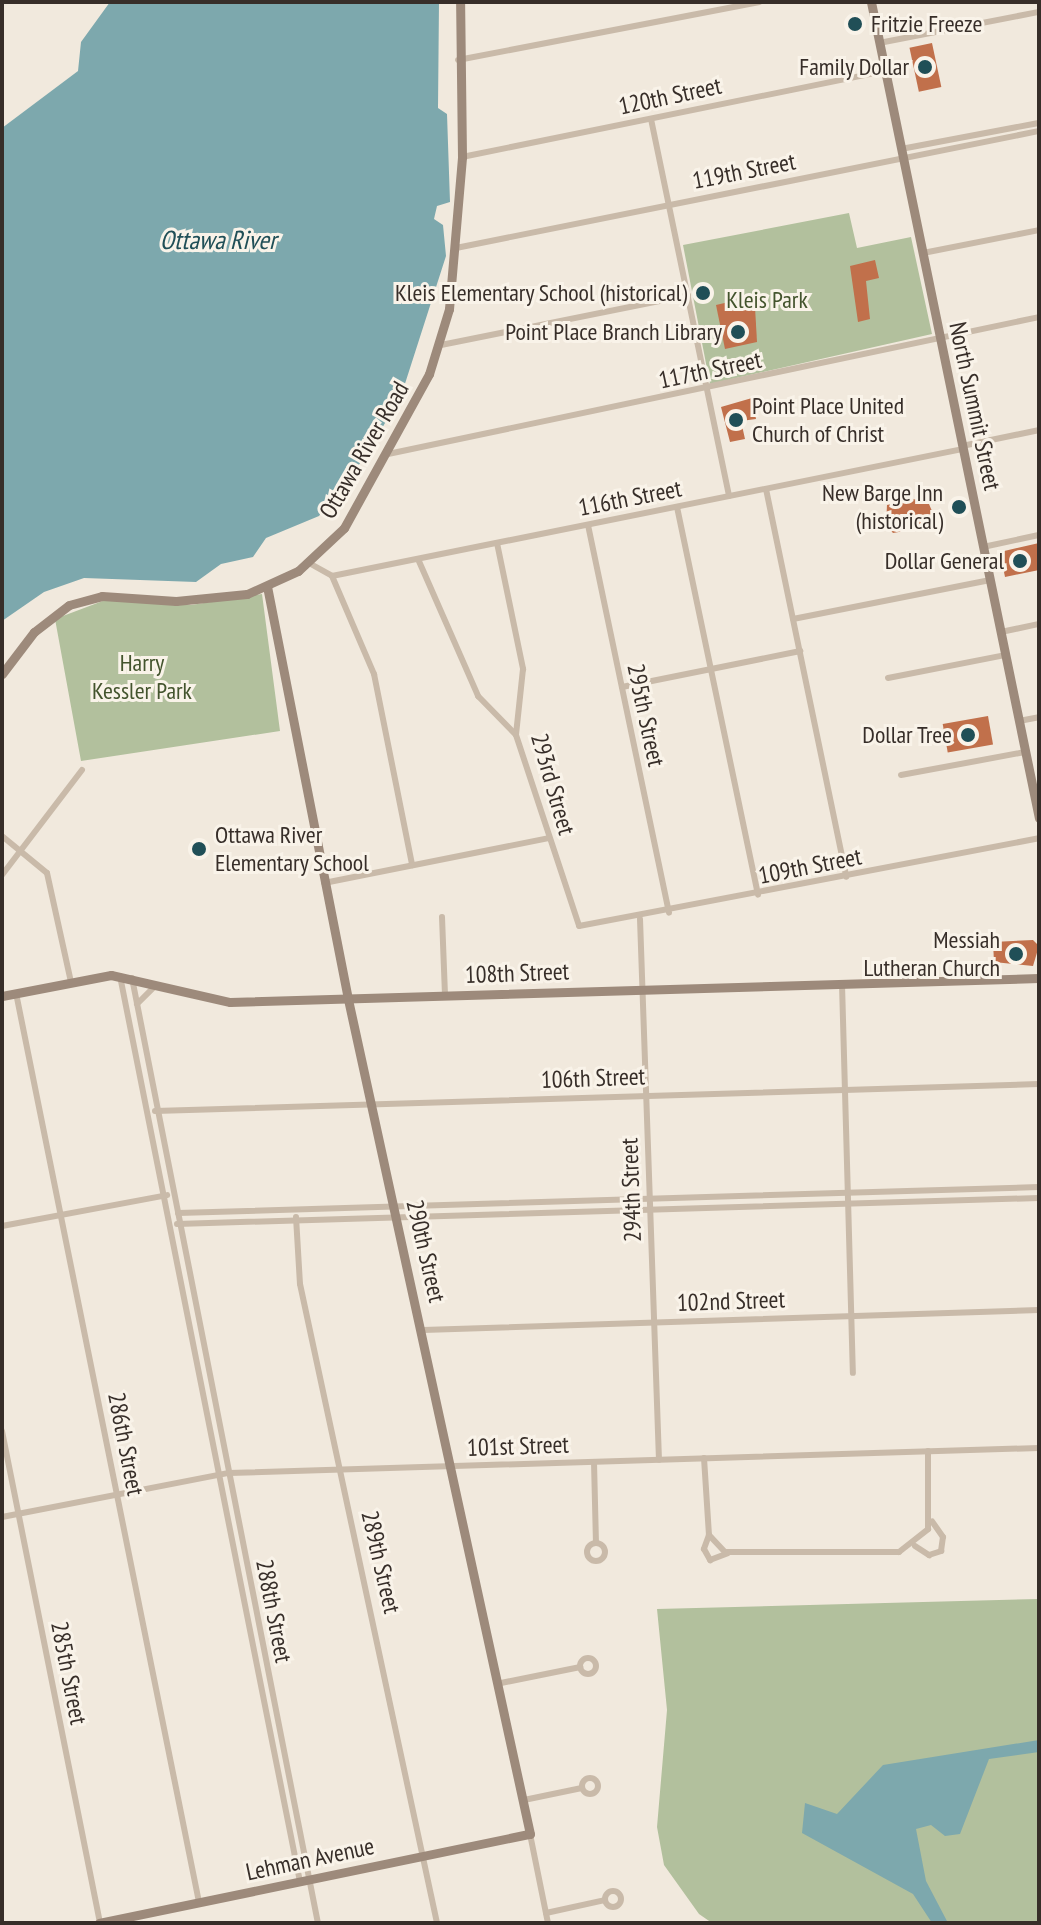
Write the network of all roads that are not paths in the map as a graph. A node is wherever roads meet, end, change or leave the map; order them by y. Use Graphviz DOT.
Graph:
graph roads {
  1 [pos="460,2"];
  2 [pos="759,2"];
  3 [pos="871,2"];
  4 [pos="1039,12"];
  5 [pos="879,43"];
  6 [pos="458,60"];
  7 [pos="885,71"];
  8 [pos="651,119"];
  9 [pos="1039,123"];
  10 [pos="1039,131"];
  11 [pos="902,154"];
  12 [pos="462,157"];
  13 [pos="668,204"];
  14 [pos="1039,230"];
  15 [pos="456,248"];
  16 [pos="923,253"];
  17 [pos="688,295"];
  18 [pos="1039,317"];
  19 [pos="940,337"];
  20 [pos="441,345"];
  21 [pos="708,390"];
  22 [pos="1039,430"];
  23 [pos="963,447"];
  24 [pos="388,454"];
  25 [pos="766,489"];
  26 [pos="729,496"];
  27 [pos="677,507"];
  28 [pos="588,525"];
  29 [pos="1039,535"];
  30 [pos="497,543"];
  31 [pos="983,547"];
  32 [pos="418,559"];
  33 [pos="309,563"];
  34 [pos="332,576"];
  35 [pos="990,580"];
  36 [pos="267,588"];
  37 [pos="793,619"];
  38 [pos="1039,624"];
  39 [pos="1001,632"];
  40 [pos="800,651"];
  41 [pos="1005,655"];
  42 [pos="711,669"];
  43 [pos="2,674"];
  44 [pos="888,678"];
  45 [pos="622,687"];
  46 [pos="1039,717"];
  47 [pos="1019,721"];
  48 [pos="516,735"];
  49 [pos="1025,752"];
  50 [pos="82,770"];
  51 [pos="901,775"];
  52 [pos="1039,818"];
  53 [pos="2,836"];
  54 [pos="549,838"];
  55 [pos="1039,838"];
  56 [pos="20,850"];
  57 [pos="412,865"];
  58 [pos="2,875"];
  59 [pos="846,877"];
  60 [pos="324,883"];
  61 [pos="758,895"];
  62 [pos="669,913"];
  63 [pos="442,917"];
  64 [pos="640,919"];
  65 [pos="589,930"];
  66 [pos="120,976"];
  67 [pos="132,978"];
  68 [pos="1039,978"];
  69 [pos="71,982"];
  70 [pos="842,984"];
  71 [pos="155,986"];
  72 [pos="642,990"];
  73 [pos="16,993"];
  74 [pos="2,996"];
  75 [pos="445,996"];
  76 [pos="348,999"];
  77 [pos="137,1004"];
  78 [pos="1039,1084"];
  79 [pos="845,1089"];
  80 [pos="645,1095"];
  81 [pos="371,1103"];
  82 [pos="158,1111"];
  83 [pos="147,1113"];
  84 [pos="1039,1187"];
  85 [pos="981,1189"];
  86 [pos="848,1193"];
  87 [pos="164,1195"];
  88 [pos="174,1195"];
  89 [pos="747,1196"];
  90 [pos="1039,1198"];
  91 [pos="650,1199"];
  92 [pos="981,1200"];
  93 [pos="519,1203"];
  94 [pos="848,1204"];
  95 [pos="395,1207"];
  96 [pos="747,1207"];
  97 [pos="296,1210"];
  98 [pos="650,1210"];
  99 [pos="178,1213"];
  100 [pos="62,1214"];
  101 [pos="519,1214"];
  102 [pos="398,1218"];
  103 [pos="296,1221"];
  104 [pos="170,1224"];
  105 [pos="180,1224"];
  106 [pos="2,1226"];
  107 [pos="196,1305"];
  108 [pos="186,1307"];
  109 [pos="1039,1310"];
  110 [pos="852,1316"];
  111 [pos="652,1322"];
  112 [pos="423,1330"];
  113 [pos="853,1373"];
  114 [pos="212,1388"];
  115 [pos="202,1390"];
  116 [pos="2,1431"];
  117 [pos="1039,1448"];
  118 [pos="928,1451"];
  119 [pos="704,1458"];
  120 [pos="659,1460"];
  121 [pos="594,1462"];
  122 [pos="453,1466"];
  123 [pos="342,1470"];
  124 [pos="229,1473"];
  125 [pos="219,1474"];
  126 [pos="118,1494"];
  127 [pos="18,1514"];
  128 [pos="2,1517"];
  129 [pos="931,1517"];
  130 [pos="709,1535"];
  131 [pos="596,1543"];
  132 [pos="914,1546"];
  133 [pos="728,1553"];
  134 [pos="256,1609"];
  135 [pos="246,1611"];
  136 [pos="580,1667"];
  137 [pos="501,1683"];
  138 [pos="582,1788"];
  139 [pos="524,1800"];
  140 [pos="530,1834"];
  141 [pos="423,1856"];
  142 [pos="305,1880"];
  143 [pos="605,1900"];
  144 [pos="199,1902"];
  145 [pos="546,1913"];
  146 [pos="99,1923"];
  147 [pos="318,1923"];
  148 [pos="437,1923"];
  149 [pos="548,1923"];
  1 -- 6 [label="street, Ottawa River Road"];
  2 -- 6 [label="street"];
  3 -- 5 [label="street, North Summit Street"];
  4 -- 5 [label="street"];
  5 -- 7 [label="street, North Summit Street"];
  6 -- 12 [label="street, Ottawa River Road"];
  7 -- 8 [label="street, 120th Street"];
  7 -- 11 [label="street, North Summit Street"];
  8 -- 12 [label="street, 120th Street"];
  8 -- 13 [label="street"];
  9 -- 11 [label="street, 119th Street"];
  10 -- 11 [label="street, 119th Street"];
  11 -- 13 [label="street, 119th Street"];
  11 -- 16 [label="street, North Summit Street"];
  12 -- 15 [label="street, Ottawa River Road"];
  13 -- 15 [label="street, 119th Street"];
  13 -- 17 [label="street"];
  14 -- 16 [label="street"];
  15 -- 20 [label="street, Ottawa River Road"];
  16 -- 19 [label="street, North Summit Street"];
  17 -- 20 [label="street"];
  17 -- 21 [label="street"];
  18 -- 19 [label="street, 117th Street"];
  19 -- 21 [label="street, 117th Street"];
  19 -- 23 [label="street, North Summit Street"];
  20 -- 24 [label="street, Ottawa River Road"];
  21 -- 24 [label="street, 117th Street"];
  21 -- 26 [label="street"];
  22 -- 23 [label="street, 116th Street"];
  23 -- 25 [label="street, 116th Street"];
  23 -- 31 [label="street, North Summit Street"];
  24 -- 33 [label="street, Ottawa River Road"];
  25 -- 26 [label="street, 116th Street"];
  25 -- 37 [label="street"];
  26 -- 27 [label="street, 116th Street"];
  27 -- 28 [label="street, 116th Street"];
  27 -- 42 [label="street"];
  28 -- 30 [label="street, 116th Street"];
  28 -- 45 [label="street, 295th Street"];
  29 -- 31 [label="street"];
  30 -- 32 [label="street, 116th Street"];
  30 -- 48 [label="street, 293rd Street"];
  31 -- 35 [label="street, North Summit Street"];
  32 -- 34 [label="street, 116th Street"];
  32 -- 48 [label="street"];
  33 -- 34 [label="street"];
  33 -- 36 [label="street, Ottawa River Road"];
  34 -- 57 [label="street"];
  35 -- 37 [label="street"];
  35 -- 39 [label="street, North Summit Street"];
  36 -- 43 [label="street, Ottawa River Road"];
  36 -- 60 [label="street, 290th Street"];
  37 -- 40 [label="street"];
  38 -- 39 [label="street"];
  39 -- 41 [label="street, North Summit Street"];
  40 -- 42 [label="street"];
  40 -- 59 [label="street"];
  41 -- 44 [label="street"];
  41 -- 47 [label="street, North Summit Street"];
  42 -- 45 [label="street"];
  42 -- 61 [label="street"];
  45 -- 62 [label="street, 295th Street"];
  46 -- 47 [label="street"];
  47 -- 49 [label="street, North Summit Street"];
  48 -- 54 [label="street, 293rd Street"];
  49 -- 51 [label="street"];
  49 -- 52 [label="street, North Summit Street"];
  50 -- 56 [label="street"];
  53 -- 56 [label="street"];
  54 -- 57 [label="street"];
  54 -- 65 [label="street, 293rd Street"];
  55 -- 59 [label="street, 109th Street"];
  56 -- 58 [label="street"];
  56 -- 69 [label="street"];
  57 -- 60 [label="street"];
  59 -- 61 [label="street, 109th Street"];
  60 -- 76 [label="street, 290th Street"];
  61 -- 62 [label="street, 109th Street"];
  62 -- 64 [label="street, 109th Street"];
  63 -- 75 [label="street"];
  64 -- 65 [label="street, 109th Street"];
  64 -- 72 [label="street, 294th Street"];
  66 -- 67 [label="street, 108th Street"];
  66 -- 69 [label="street, 108th Street"];
  66 -- 83 [label="street, 288th Street"];
  67 -- 71 [label="street, 108th Street"];
  67 -- 77 [label="street, 288th Street"];
  68 -- 70 [label="street, 108th Street"];
  69 -- 73 [label="street, 108th Street"];
  70 -- 72 [label="street, 108th Street"];
  70 -- 79 [label="street"];
  71 -- 76 [label="street, 108th Street"];
  71 -- 77 [label="street"];
  72 -- 75 [label="street, 108th Street"];
  72 -- 80 [label="street, 294th Street"];
  73 -- 74 [label="street, 108th Street"];
  73 -- 100 [label="street, 286th Street"];
  75 -- 76 [label="street, 108th Street"];
  76 -- 81 [label="street, 290th Street"];
  77 -- 82 [label="street, 288th Street"];
  78 -- 79 [label="street, 106th Street"];
  79 -- 80 [label="street, 106th Street"];
  79 -- 86 [label="street"];
  80 -- 81 [label="street, 106th Street"];
  80 -- 91 [label="street, 294th Street"];
  81 -- 82 [label="street, 106th Street"];
  81 -- 95 [label="street, 290th Street"];
  82 -- 83 [label="street, 106th Street"];
  82 -- 88 [label="street, 288th Street"];
  83 -- 87 [label="street, 288th Street"];
  84 -- 85 [label="street"];
  85 -- 86 [label="street"];
  85 -- 92 [label="street"];
  86 -- 89 [label="street"];
  86 -- 94 [label="street"];
  87 -- 88 [label="street"];
  87 -- 100 [label="street"];
  87 -- 104 [label="street, 288th Street"];
  88 -- 99 [label="street, 288th Street"];
  89 -- 91 [label="street"];
  89 -- 96 [label="street"];
  90 -- 92 [label="street"];
  91 -- 93 [label="street"];
  91 -- 98 [label="street, 294th Street"];
  92 -- 94 [label="street"];
  93 -- 95 [label="street"];
  93 -- 101 [label="street"];
  94 -- 96 [label="street"];
  94 -- 110 [label="street"];
  95 -- 97 [label="street"];
  95 -- 102 [label="street, 290th Street"];
  96 -- 98 [label="street"];
  97 -- 99 [label="street"];
  97 -- 103 [label="street, 289th Street"];
  98 -- 101 [label="street"];
  98 -- 111 [label="street, 294th Street"];
  99 -- 105 [label="street, 288th Street"];
  100 -- 106 [label="street"];
  100 -- 126 [label="street, 286th Street"];
  101 -- 102 [label="street"];
  102 -- 103 [label="street"];
  102 -- 112 [label="street, 290th Street"];
  103 -- 105 [label="street"];
  103 -- 123 [label="street, 289th Street"];
  104 -- 105 [label="street"];
  104 -- 108 [label="street, 288th Street"];
  105 -- 107 [label="street, 288th Street"];
  107 -- 108 [label="street"];
  107 -- 114 [label="street, 288th Street"];
  108 -- 115 [label="street, 288th Street"];
  109 -- 110 [label="street, 102nd Street"];
  110 -- 111 [label="street, 102nd Street"];
  110 -- 113 [label="street"];
  111 -- 112 [label="street, 102nd Street"];
  111 -- 120 [label="street, 294th Street"];
  112 -- 122 [label="street, 290th Street"];
  114 -- 115 [label="street"];
  114 -- 124 [label="street, 288th Street"];
  115 -- 125 [label="street, 288th Street"];
  116 -- 127 [label="street, 285th Street"];
  117 -- 118 [label="street, 101st Street"];
  118 -- 119 [label="street, 101st Street"];
  118 -- 129 [label="street"];
  119 -- 120 [label="street, 101st Street"];
  119 -- 130 [label="street"];
  120 -- 121 [label="street, 101st Street"];
  121 -- 122 [label="street, 101st Street"];
  121 -- 131 [label="street"];
  122 -- 123 [label="street, 101st Street"];
  122 -- 137 [label="street, 290th Street"];
  123 -- 124 [label="street, 101st Street"];
  123 -- 141 [label="street, 289th Street"];
  124 -- 125 [label="street, 101st Street"];
  124 -- 134 [label="street, 288th Street"];
  125 -- 126 [label="street, 101st Street"];
  125 -- 135 [label="street, 288th Street"];
  126 -- 127 [label="street, 101st Street"];
  126 -- 144 [label="street, 286th Street"];
  127 -- 128 [label="street, 101st Street"];
  127 -- 146 [label="street, 285th Street"];
  129 -- 132 [label="street"];
  129 -- 132 [label="street"];
  130 -- 133 [label="street"];
  130 -- 133 [label="street"];
  132 -- 133 [label="street"];
  134 -- 135 [label="street"];
  134 -- 142 [label="street, 288th Street"];
  135 -- 142 [label="street, 288th Street"];
  136 -- 137 [label="street"];
  137 -- 139 [label="street, 290th Street"];
  138 -- 139 [label="street"];
  139 -- 140 [label="street, 290th Street"];
  140 -- 141 [label="street, Lehman Avenue"];
  140 -- 145 [label="street, 290th Street"];
  141 -- 142 [label="street, Lehman Avenue"];
  141 -- 148 [label="street, 289th Street"];
  142 -- 144 [label="street, Lehman Avenue"];
  142 -- 147 [label="street, 288th Street"];
  143 -- 145 [label="street"];
  144 -- 146 [label="street, Lehman Avenue"];
  145 -- 149 [label="street, 290th Street"];
}
